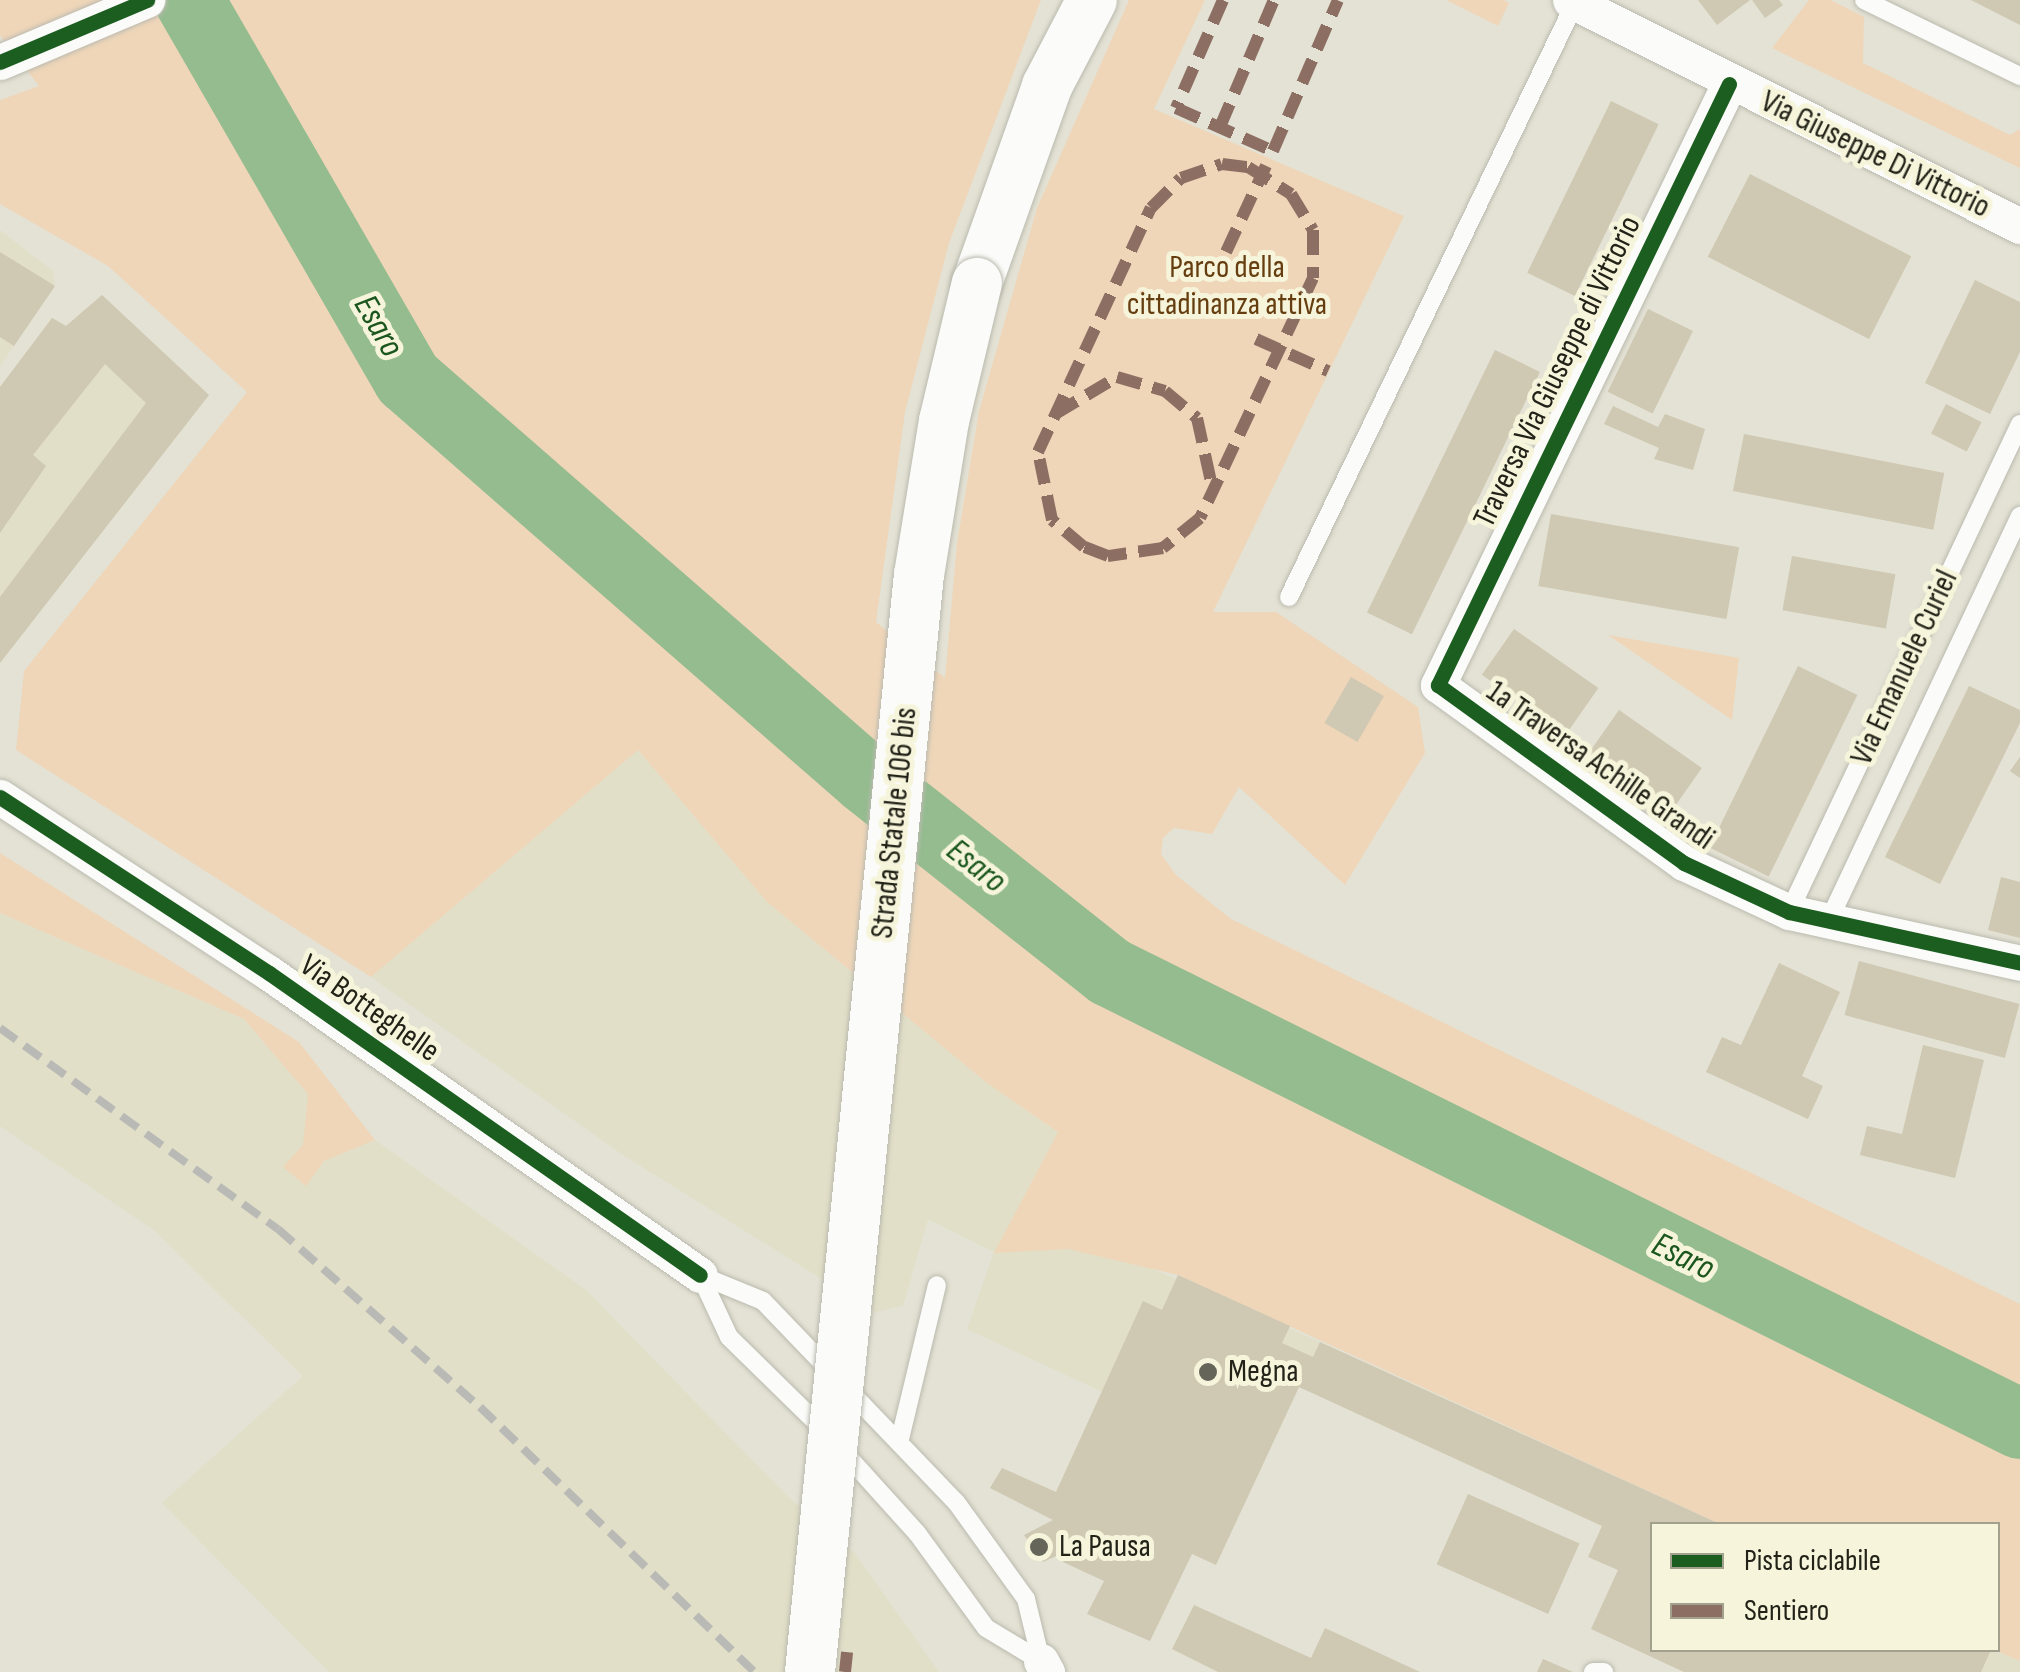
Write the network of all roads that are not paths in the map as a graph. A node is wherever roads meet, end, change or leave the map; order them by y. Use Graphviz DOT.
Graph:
graph roads {
  1 [pos="147,0"];
  2 [pos="1092,0"];
  3 [pos="1864,0"];
  4 [pos="1573,1"];
  5 [pos="0,62"];
  6 [pos="2020,76"];
  7 [pos="1729,84"];
  8 [pos="2020,226"];
  9 [pos="2020,424"];
  10 [pos="2020,516"];
  11 [pos="1290,598"];
  12 [pos="1438,685"];
  13 [pos="0,797"];
  14 [pos="1789,912"];
  15 [pos="1829,920"];
  16 [pos="2020,963"];
  17 [pos="700,1276"];
  18 [pos="937,1285"];
  19 [pos="900,1439"];
  20 [pos="1044,1666"];
  21 [pos="810,1672"];
  22 [pos="1593,1672"];
  23 [pos="1604,1672"];
  1 -- 5 [label="street"];
  2 -- 21 [label="main road, Strada Statale 106 bis, bridge"];
  3 -- 6 [label="lane"];
  4 -- 7 [label="street, Via Giuseppe Di Vittorio"];
  4 -- 11 [label="lane"];
  7 -- 8 [label="street, Via Giuseppe Di Vittorio"];
  7 -- 12 [label="street, Traversa Via Giuseppe di Vittorio"];
  9 -- 14 [label="lane, Via Emanuele Curiel"];
  10 -- 15 [label="lane, Via Emanuele Curiel"];
  12 -- 14 [label="street, 1a Traversa Achille Grandi"];
  13 -- 17 [label="street, Via Botteghelle"];
  14 -- 15 [label="street, 1a Traversa Achille Grandi"];
  15 -- 16 [label="street, 1a Traversa Achille Grandi"];
  17 -- 19 [label="lane"];
  17 -- 20 [label="lane"];
  18 -- 19 [label="lane"];
  19 -- 20 [label="lane"];
  22 -- 23 [label="lane"];
}
